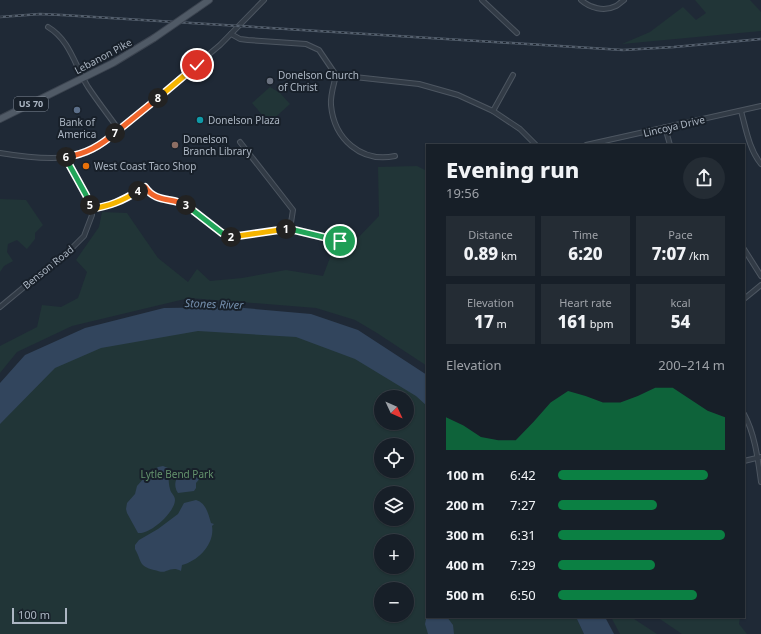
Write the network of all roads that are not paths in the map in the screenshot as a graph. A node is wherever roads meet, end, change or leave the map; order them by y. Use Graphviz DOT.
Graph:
graph roads {
  1 [pos="209,0"];
  2 [pos="264,0"];
  3 [pos="482,0"];
  4 [pos="581,0"];
  5 [pos="624,0"];
  6 [pos="48,27"];
  7 [pos="517,33"];
  8 [pos="231,34"];
  9 [pos="336,74"];
  10 [pos="513,75"];
  11 [pos="84,78"];
  12 [pos="761,106"];
  13 [pos="493,111"];
  14 [pos="741,111"];
  15 [pos="0,119"];
  16 [pos="665,128"];
  17 [pos="119,130"];
  18 [pos="240,142"];
  19 [pos="535,144"];
  20 [pos="591,144"];
  21 [pos="670,144"];
  22 [pos="0,153"];
  23 [pos="395,156"];
  24 [pos="65,157"];
  25 [pos="761,164"];
  26 [pos="91,209"];
  27 [pos="290,229"];
  28 [pos="340,241"];
  29 [pos="745,251"];
  30 [pos="761,276"];
  31 [pos="761,285"];
  32 [pos="745,298"];
  33 [pos="0,307"];
  34 [pos="745,417"];
  35 [pos="759,457"];
  36 [pos="745,461"];
  37 [pos="761,482"];
  1 -- 11 [label="main road, Lebanon Pike / US 70, bridge"];
  2 -- 8 [label="street"];
  3 -- 7 [label="street"];
  4 -- 5 [label="street"];
  6 -- 11 [label="street"];
  8 -- 9 [label="street"];
  8 -- 17 [label="street"];
  9 -- 13 [label="street"];
  9 -- 23 [label="street"];
  10 -- 13 [label="street"];
  11 -- 15 [label="main road, Lebanon Pike / US 70"];
  11 -- 17 [label="street"];
  12 -- 14 [label="street, Lincoya Drive"];
  13 -- 19 [label="street"];
  14 -- 16 [label="street, Lincoya Drive"];
  14 -- 25 [label="street"];
  16 -- 20 [label="street, Lincoya Drive"];
  16 -- 21 [label="street"];
  17 -- 24 [label="street"];
  18 -- 27 [label="street"];
  22 -- 24 [label="street"];
  24 -- 26 [label="street"];
  26 -- 27 [label="street"];
  26 -- 33 [label="street, Benson Road"];
  27 -- 28 [label="street"];
  29 -- 30 [label="street"];
  31 -- 32 [label="street"];
  34 -- 35 [label="street"];
  35 -- 36 [label="street"];
  35 -- 37 [label="street"];
}
